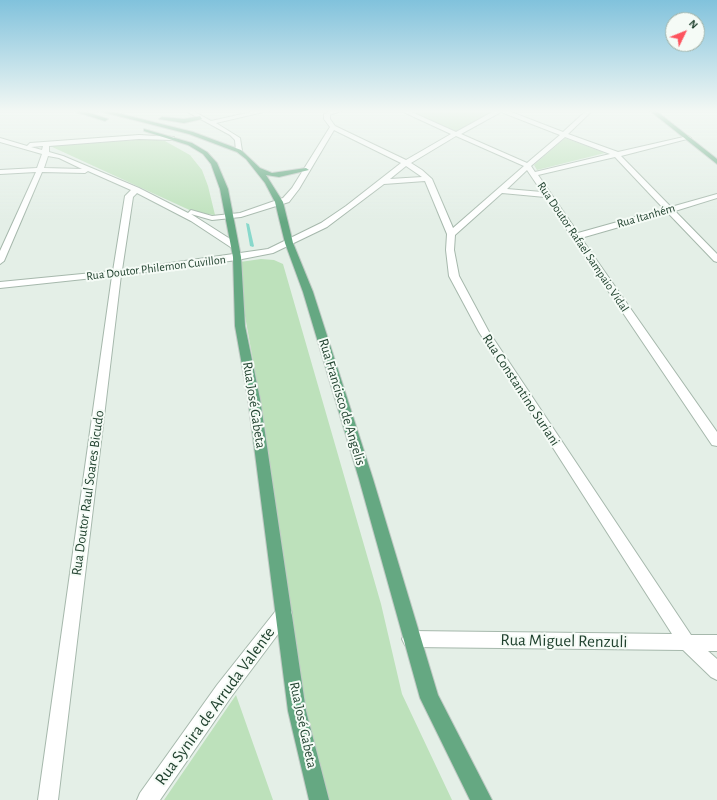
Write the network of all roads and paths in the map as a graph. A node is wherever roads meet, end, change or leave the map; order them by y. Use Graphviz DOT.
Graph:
graph roads {
  1 [pos="26,147"];
  2 [pos="45,147"];
  3 [pos="196,147"];
  4 [pos="229,147"];
  5 [pos="239,147"];
  6 [pos="320,147"];
  7 [pos="374,147"];
  8 [pos="432,147"];
  9 [pos="488,147"];
  10 [pos="547,147"];
  11 [pos="598,147"];
  12 [pos="646,147"];
  13 [pos="699,147"];
  14 [pos="239,151"];
  15 [pos="46,153"];
  16 [pos="616,154"];
  17 [pos="717,162"];
  18 [pos="406,163"];
  19 [pos="527,165"];
  20 [pos="40,170"];
  21 [pos="260,170"];
  22 [pos="306,170"];
  23 [pos="0,172"];
  24 [pos="96,172"];
  25 [pos="534,174"];
  26 [pos="428,179"];
  27 [pos="380,182"];
  28 [pos="499,190"];
  29 [pos="142,193"];
  30 [pos="548,195"];
  31 [pos="717,196"];
  32 [pos="279,202"];
  33 [pos="670,209"];
  34 [pos="230,216"];
  35 [pos="12,232"];
  36 [pos="0,234"];
  37 [pos="451,234"];
  38 [pos="575,237"];
  39 [pos="289,243"];
  40 [pos="236,252"];
  41 [pos="717,259"];
  42 [pos="0,261"];
  43 [pos="117,273"];
  44 [pos="0,285"];
  45 [pos="717,442"];
  46 [pos="284,613"];
  47 [pos="411,639"];
  48 [pos="687,643"];
  49 [pos="717,643"];
  50 [pos="717,671"];
  51 [pos="48,800"];
  52 [pos="147,800"];
  53 [pos="319,800"];
  54 [pos="482,800"];
  1 -- 15 [label="street"];
  2 -- 15 [label="street"];
  3 -- 34 [label="main road, Rua José Gabeta"];
  4 -- 14 [label="main road, Rua Francisco de Angelis"];
  5 -- 14 [label="street"];
  6 -- 22 [label="street"];
  7 -- 18 [label="street, Rua Constantino Suriani"];
  8 -- 18 [label="street, Rua Doutor Philemon Cuvillon"];
  9 -- 19 [label="street, Rua Doutor Rafael Sampaio Vidal"];
  10 -- 19 [label="street"];
  11 -- 16 [label="street"];
  12 -- 16 [label="street"];
  13 -- 17 [label="main road"];
  14 -- 21 [label="main road, Rua Francisco de Angelis"];
  15 -- 20 [label="street"];
  15 -- 24 [label="street"];
  16 -- 25 [label="street"];
  16 -- 33 [label="street"];
  18 -- 26 [label="street, Rua Constantino Suriani"];
  18 -- 27 [label="street, Rua Doutor Philemon Cuvillon"];
  19 -- 25 [label="street, Rua Doutor Rafael Sampaio Vidal"];
  19 -- 28 [label="street"];
  20 -- 23 [label="street"];
  20 -- 24 [label="street"];
  20 -- 35 [label="street"];
  21 -- 22 [label="main road"];
  21 -- 32 [label="main road, Rua Francisco de Angelis"];
  22 -- 32 [label="street"];
  24 -- 29 [label="street"];
  25 -- 30 [label="street, Rua Doutor Rafael Sampaio Vidal"];
  26 -- 27 [label="street"];
  26 -- 37 [label="street, Rua Constantino Suriani"];
  27 -- 39 [label="street, Rua Doutor Philemon Cuvillon"];
  28 -- 30 [label="street"];
  28 -- 37 [label="street"];
  29 -- 34 [label="street"];
  29 -- 40 [label="street"];
  29 -- 43 [label="street, Rua Doutor Raul Soares Bicudo"];
  30 -- 38 [label="street, Rua Doutor Rafael Sampaio Vidal"];
  31 -- 33 [label="street, Rua Itanhém"];
  32 -- 34 [label="street"];
  32 -- 39 [label="main road, Rua Francisco de Angelis"];
  33 -- 38 [label="street, Rua Itanhém"];
  33 -- 41 [label="street"];
  34 -- 40 [label="main road, Rua José Gabeta"];
  35 -- 36 [label="street"];
  35 -- 42 [label="street"];
  37 -- 48 [label="street, Rua Constantino Suriani"];
  38 -- 45 [label="street, Rua Doutor Rafael Sampaio Vidal"];
  39 -- 40 [label="street, Rua Doutor Philemon Cuvillon"];
  39 -- 47 [label="main road, Rua Francisco de Angelis"];
  40 -- 43 [label="street, Rua Doutor Philemon Cuvillon"];
  40 -- 46 [label="main road, Rua José Gabeta"];
  43 -- 44 [label="street, Rua Doutor Philemon Cuvillon"];
  43 -- 51 [label="street, Rua Doutor Raul Soares Bicudo"];
  46 -- 52 [label="street, Rua Synira de Arruda Valente"];
  46 -- 53 [label="main road, Rua José Gabeta"];
  47 -- 48 [label="street, Rua Miguel Renzuli"];
  47 -- 54 [label="main road, Rua Francisco de Angelis"];
  48 -- 49 [label="street, Rua Miguel Renzuli"];
  48 -- 50 [label="street, Rua Constantino Suriani"];
}
